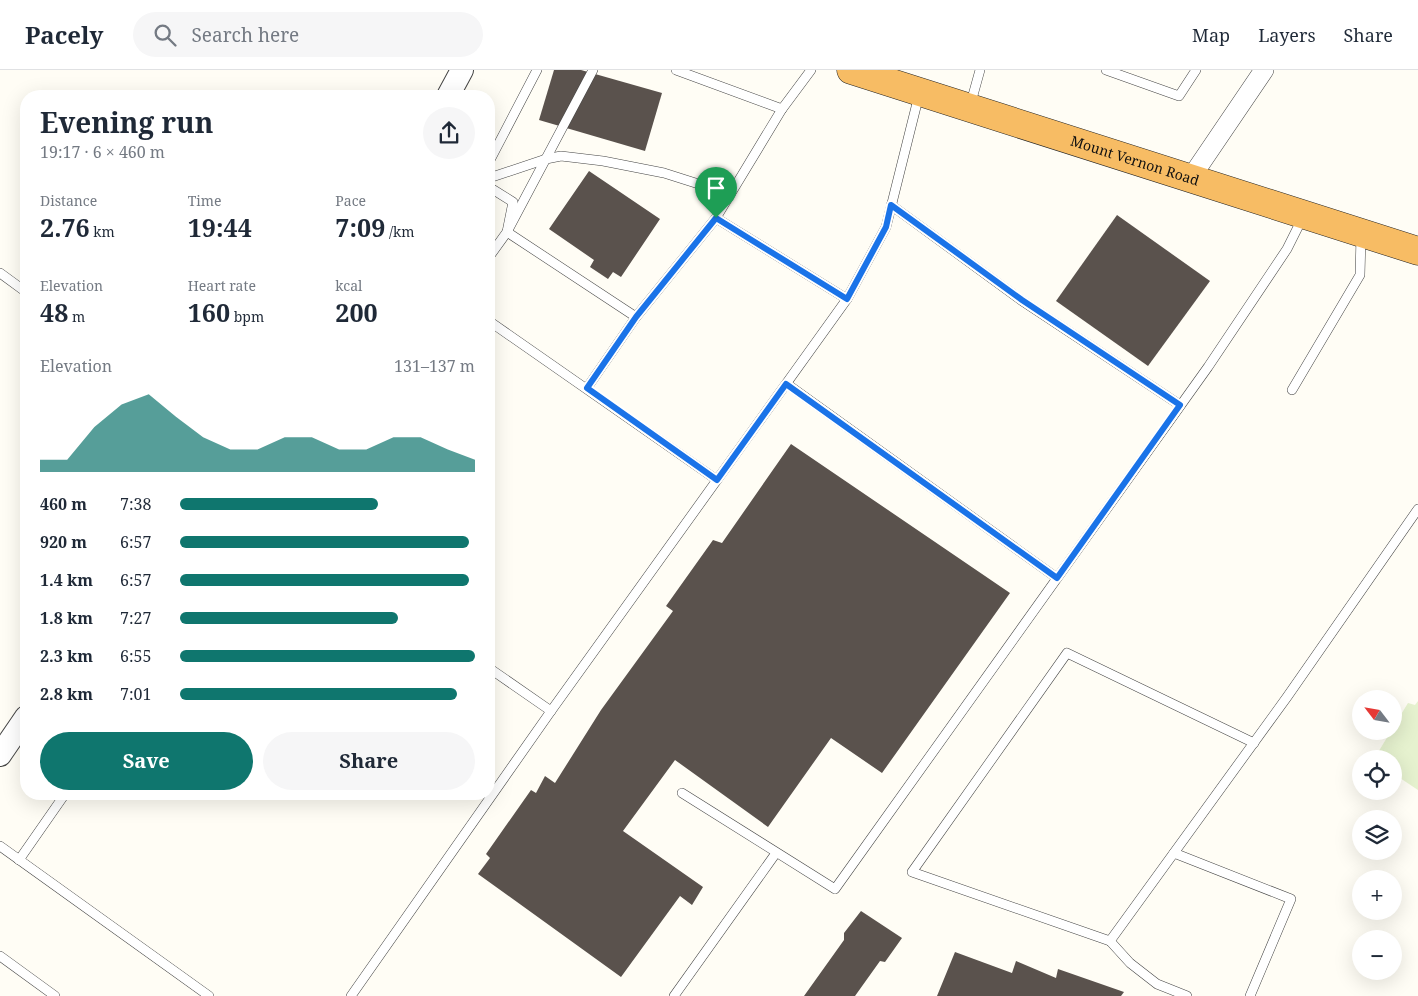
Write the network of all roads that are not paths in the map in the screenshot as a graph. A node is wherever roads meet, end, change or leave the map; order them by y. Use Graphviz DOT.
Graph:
graph roads {
  1 [pos="462,70"];
  2 [pos="538,70"];
  3 [pos="593,70"];
  4 [pos="676,70"];
  5 [pos="811,70"];
  6 [pos="850,70"];
  7 [pos="980,70"];
  8 [pos="1196,70"];
  9 [pos="1264,70"];
  10 [pos="1111,71"];
  11 [pos="451,90"];
  12 [pos="920,92"];
  13 [pos="969,108"];
  14 [pos="782,109"];
  15 [pos="495,151"];
  16 [pos="546,159"];
  17 [pos="495,176"];
  18 [pos="1190,178"];
  19 [pos="495,191"];
  20 [pos="730,194"];
  21 [pos="891,205"];
  22 [pos="1304,215"];
  23 [pos="716,218"];
  24 [pos="507,232"];
  25 [pos="1362,233"];
  26 [pos="495,249"];
  27 [pos="1418,251"];
  28 [pos="0,273"];
  29 [pos="20,288"];
  30 [pos="847,299"];
  31 [pos="636,317"];
  32 [pos="495,324"];
  33 [pos="786,384"];
  34 [pos="587,388"];
  35 [pos="1292,390"];
  36 [pos="1180,405"];
  37 [pos="717,480"];
  38 [pos="1418,509"];
  39 [pos="1057,578"];
  40 [pos="495,672"];
  41 [pos="551,711"];
  42 [pos="20,726"];
  43 [pos="1254,743"];
  44 [pos="0,754"];
  45 [pos="495,791"];
  46 [pos="682,794"];
  47 [pos="61,800"];
  48 [pos="489,800"];
  49 [pos="0,846"];
  50 [pos="776,853"];
  51 [pos="1174,853"];
  52 [pos="19,860"];
  53 [pos="1110,941"];
  54 [pos="0,956"];
  55 [pos="55,996"];
  56 [pos="208,996"];
  57 [pos="351,996"];
  58 [pos="674,996"];
  59 [pos="1187,996"];
  60 [pos="1250,996"];
  1 -- 11 [label="street"];
  2 -- 15 [label="lane"];
  3 -- 16 [label="lane"];
  4 -- 14 [label="lane"];
  5 -- 14 [label="lane"];
  6 -- 12 [label="highway, Mount Vernon Road"];
  7 -- 13 [label="lane"];
  8 -- 10 [label="lane"];
  9 -- 18 [label="street"];
  12 -- 13 [label="highway, Mount Vernon Road"];
  12 -- 21 [label="lane"];
  13 -- 18 [label="highway, Mount Vernon Road"];
  14 -- 20 [label="lane"];
  16 -- 17 [label="lane"];
  16 -- 20 [label="lane"];
  16 -- 24 [label="lane"];
  18 -- 22 [label="highway, Mount Vernon Road"];
  19 -- 24 [label="lane"];
  20 -- 23 [label="lane"];
  21 -- 30 [label="lane"];
  21 -- 36 [label="lane"];
  22 -- 25 [label="highway, Mount Vernon Road"];
  22 -- 36 [label="lane"];
  23 -- 30 [label="lane"];
  23 -- 31 [label="lane"];
  24 -- 26 [label="lane"];
  24 -- 31 [label="lane"];
  25 -- 27 [label="highway, Mount Vernon Road"];
  25 -- 35 [label="lane"];
  28 -- 29 [label="lane"];
  30 -- 33 [label="lane"];
  31 -- 34 [label="lane"];
  32 -- 34 [label="lane"];
  33 -- 37 [label="lane"];
  33 -- 39 [label="lane"];
  34 -- 37 [label="lane"];
  36 -- 39 [label="lane"];
  37 -- 41 [label="lane"];
  38 -- 43 [label="lane"];
  39 -- 50 [label="lane"];
  40 -- 41 [label="lane"];
  41 -- 45 [label="lane"];
  42 -- 44 [label="street"];
  43 -- 51 [label="lane"];
  43 -- 53 [label="lane"];
  46 -- 50 [label="lane"];
  47 -- 52 [label="lane"];
  48 -- 57 [label="lane"];
  49 -- 52 [label="lane"];
  50 -- 58 [label="lane"];
  51 -- 53 [label="lane"];
  51 -- 60 [label="lane"];
  52 -- 56 [label="lane"];
  53 -- 59 [label="lane"];
  54 -- 55 [label="lane"];
}
